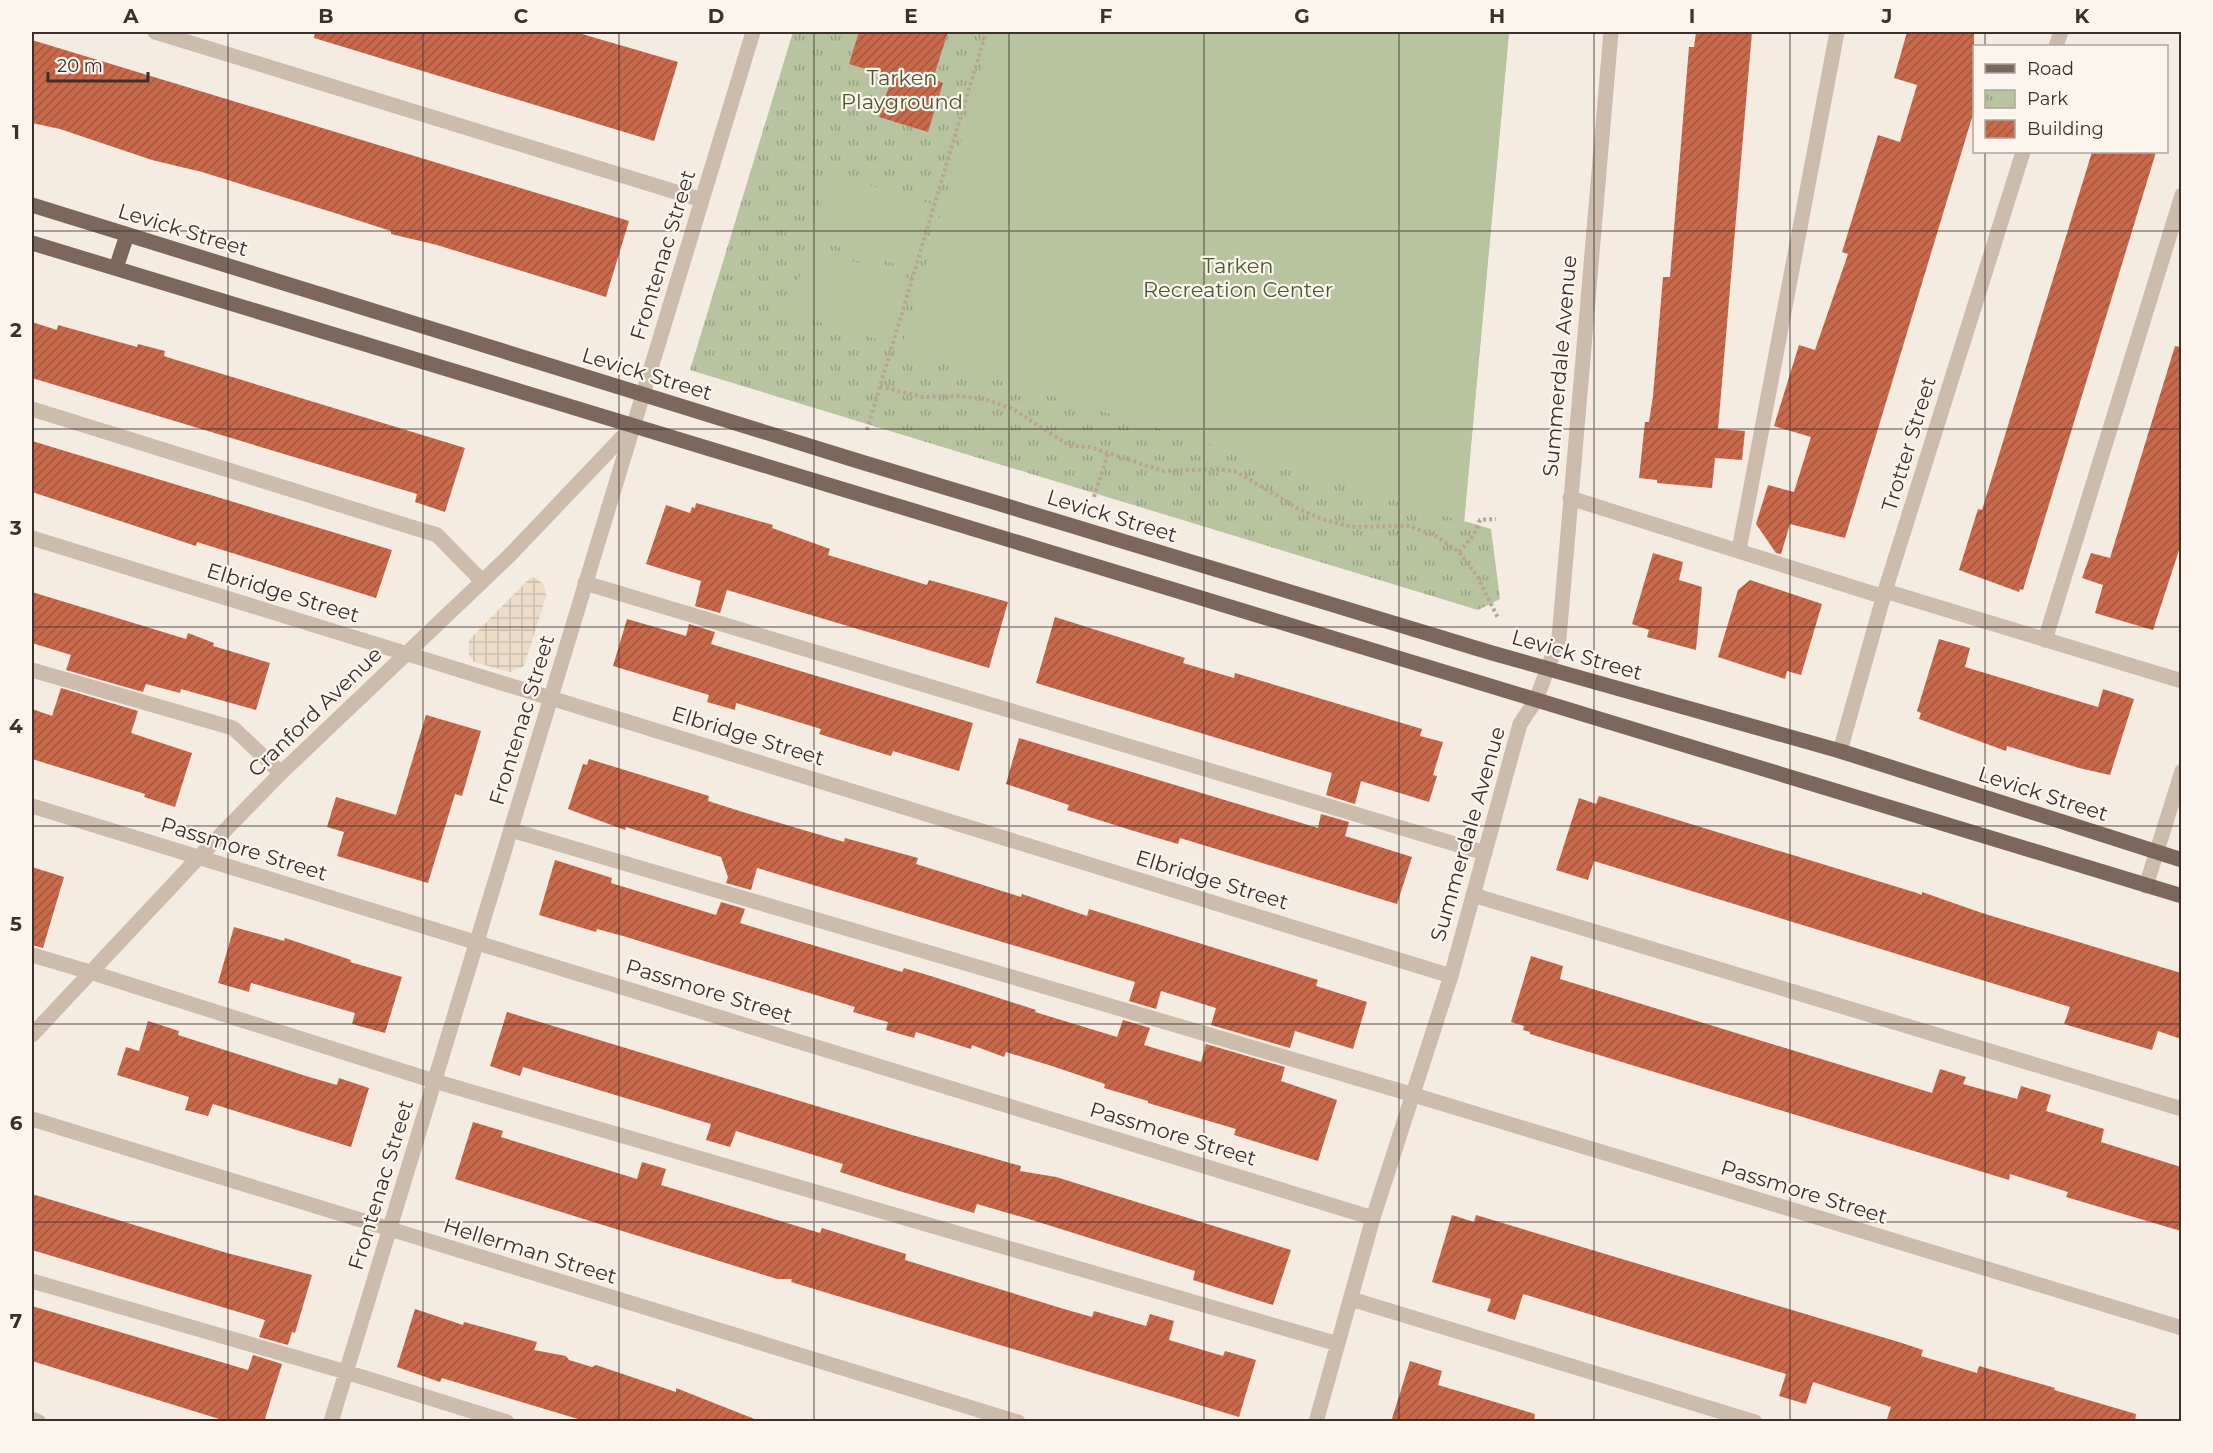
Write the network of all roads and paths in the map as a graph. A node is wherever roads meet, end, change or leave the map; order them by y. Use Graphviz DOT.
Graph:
graph roads {
  1 [pos="155,32"];
  2 [pos="753,32"];
  3 [pos="986,32"];
  4 [pos="1611,32"];
  5 [pos="1837,32"];
  6 [pos="2024,153"];
  7 [pos="2181,195"];
  8 [pos="702,200"];
  9 [pos="32,205"];
  10 [pos="128,235"];
  11 [pos="32,243"];
  12 [pos="116,268"];
  13 [pos="880,386"];
  14 [pos="643,394"];
  15 [pos="32,409"];
  16 [pos="633,426"];
  17 [pos="867,430"];
  18 [pos="1108,453"];
  19 [pos="1094,497"];
  20 [pos="1570,498"];
  21 [pos="1497,519"];
  22 [pos="32,538"];
  23 [pos="1739,550"];
  24 [pos="1459,552"];
  25 [pos="482,581"];
  26 [pos="585,584"];
  27 [pos="1884,594"];
  28 [pos="1498,618"];
  29 [pos="2045,640"];
  30 [pos="406,652"];
  31 [pos="1546,668"];
  32 [pos="32,670"];
  33 [pos="2181,681"];
  34 [pos="551,697"];
  35 [pos="1536,700"];
  36 [pos="1840,751"];
  37 [pos="2181,771"];
  38 [pos="281,773"];
  39 [pos="32,806"];
  40 [pos="511,830"];
  41 [pos="2157,852"];
  42 [pos="1485,853"];
  43 [pos="199,857"];
  44 [pos="2181,860"];
  45 [pos="2146,886"];
  46 [pos="1473,895"];
  47 [pos="2181,896"];
  48 [pos="476,942"];
  49 [pos="32,955"];
  50 [pos="90,972"];
  51 [pos="1451,976"];
  52 [pos="32,1035"];
  53 [pos="434,1081"];
  54 [pos="1414,1095"];
  55 [pos="2181,1109"];
  56 [pos="32,1119"];
  57 [pos="1373,1218"];
  58 [pos="389,1230"];
  59 [pos="32,1281"];
  60 [pos="1351,1299"];
  61 [pos="2181,1328"];
  62 [pos="1338,1344"];
  63 [pos="346,1372"];
  64 [pos="32,1419"];
  65 [pos="39,1422"];
  66 [pos="331,1422"];
  67 [pos="507,1422"];
  68 [pos="1018,1422"];
  69 [pos="1316,1422"];
  70 [pos="1755,1422"];
  1 -- 8 [label="street"];
  2 -- 8 [label="street, Frontenac Street"];
  3 -- 13 [label="path"];
  4 -- 20 [label="street, Summerdale Avenue"];
  5 -- 23 [label="street"];
  6 -- 27 [label="street, Trotter Street"];
  7 -- 29 [label="street"];
  8 -- 14 [label="street, Frontenac Street"];
  9 -- 10 [label="main road, Levick Street"];
  10 -- 12 [label="main road"];
  10 -- 14 [label="main road, Levick Street"];
  11 -- 12 [label="main road"];
  12 -- 16 [label="main road"];
  13 -- 17 [label="path"];
  13 -- 18 [label="path"];
  14 -- 16 [label="street, Frontenac Street"];
  14 -- 31 [label="main road, Levick Street"];
  15 -- 25 [label="street"];
  16 -- 25 [label="street, Cranford Avenue"];
  16 -- 26 [label="street, Frontenac Street"];
  16 -- 35 [label="main road"];
  18 -- 19 [label="path"];
  18 -- 24 [label="path"];
  20 -- 23 [label="street"];
  20 -- 31 [label="street, Summerdale Avenue"];
  21 -- 24 [label="path"];
  22 -- 30 [label="street, Elbridge Street"];
  23 -- 27 [label="street"];
  24 -- 28 [label="path"];
  25 -- 30 [label="street, Cranford Avenue"];
  26 -- 34 [label="street, Frontenac Street"];
  26 -- 42 [label="street"];
  27 -- 29 [label="street"];
  27 -- 36 [label="street, Trotter Street"];
  29 -- 33 [label="street"];
  30 -- 34 [label="street, Elbridge Street"];
  30 -- 38 [label="street, Cranford Avenue"];
  31 -- 35 [label="street, Summerdale Avenue"];
  31 -- 36 [label="main road, Levick Street"];
  32 -- 38 [label="street"];
  34 -- 40 [label="street, Frontenac Street"];
  34 -- 51 [label="street, Elbridge Street"];
  35 -- 42 [label="street, Summerdale Avenue"];
  35 -- 45 [label="main road"];
  36 -- 41 [label="main road, Levick Street"];
  37 -- 41 [label="street"];
  38 -- 43 [label="street, Cranford Avenue"];
  39 -- 43 [label="street, Passmore Street"];
  40 -- 48 [label="street, Frontenac Street"];
  40 -- 54 [label="street, Passmore Street"];
  41 -- 44 [label="main road, Levick Street"];
  41 -- 45 [label="street"];
  42 -- 46 [label="street, Summerdale Avenue"];
  43 -- 48 [label="street, Passmore Street"];
  43 -- 50 [label="street, Cranford Avenue"];
  45 -- 47 [label="main road"];
  46 -- 51 [label="street, Summerdale Avenue"];
  46 -- 55 [label="street"];
  48 -- 53 [label="street, Frontenac Street"];
  48 -- 57 [label="street, Passmore Street"];
  49 -- 50 [label="street"];
  50 -- 52 [label="street, Cranford Avenue"];
  50 -- 53 [label="street"];
  51 -- 54 [label="street, Summerdale Avenue"];
  53 -- 58 [label="street, Frontenac Street"];
  53 -- 62 [label="street"];
  54 -- 57 [label="street, Summerdale Avenue"];
  54 -- 61 [label="street, Passmore Street"];
  56 -- 58 [label="street, Hellerman Street"];
  57 -- 60 [label="street, Summerdale Avenue"];
  58 -- 63 [label="street, Frontenac Street"];
  58 -- 68 [label="street, Hellerman Street"];
  59 -- 63 [label="street"];
  60 -- 62 [label="street, Summerdale Avenue"];
  60 -- 70 [label="street"];
  62 -- 69 [label="street, Summerdale Avenue"];
  63 -- 66 [label="street, Frontenac Street"];
  63 -- 67 [label="street"];
  64 -- 65 [label="street"];
}
